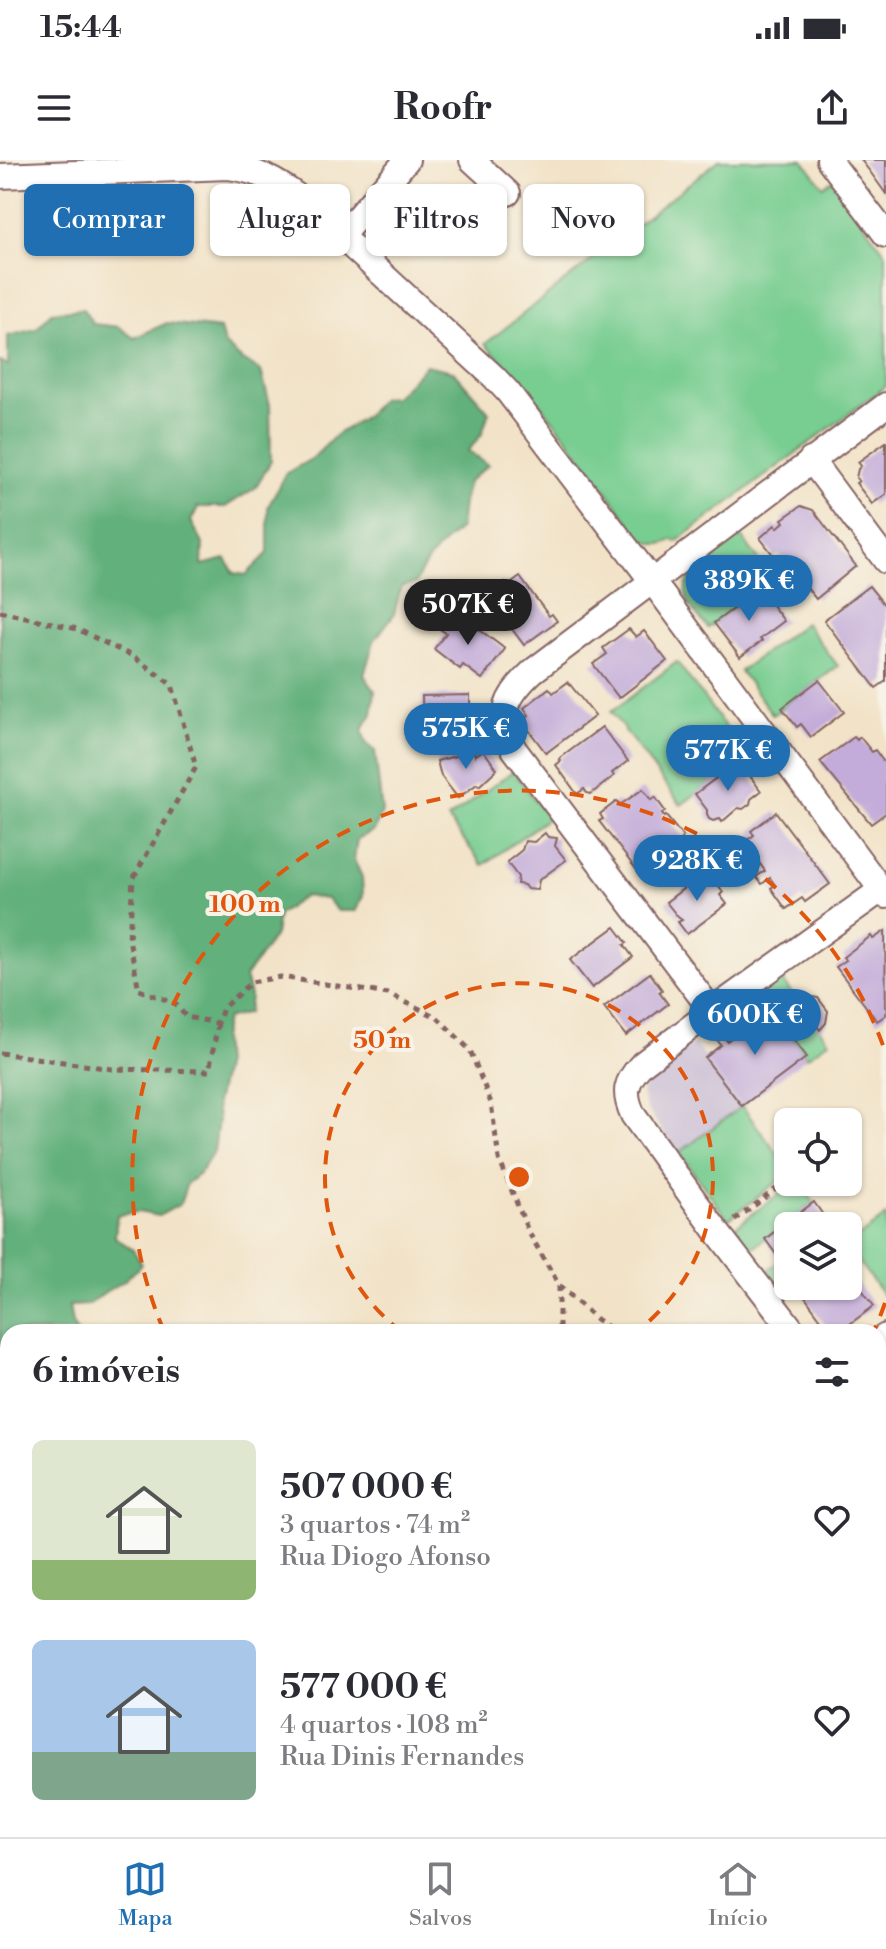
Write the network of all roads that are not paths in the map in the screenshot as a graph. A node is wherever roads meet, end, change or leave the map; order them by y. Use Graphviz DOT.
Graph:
graph roads {
  1 [pos="407,160"];
  2 [pos="472,160"];
  3 [pos="829,160"];
  4 [pos="0,176"];
  5 [pos="281,184"];
  6 [pos="508,193"];
  7 [pos="350,226"];
  8 [pos="886,235"];
  9 [pos="350,244"];
  10 [pos="886,405"];
  11 [pos="811,460"];
  12 [pos="886,561"];
  13 [pos="652,581"];
  14 [pos="884,893"];
  15 [pos="712,1011"];
  16 [pos="788,1324"];
  1 -- 7 [label="street"];
  2 -- 6 [label="street"];
  3 -- 8 [label="street"];
  4 -- 5 [label="street"];
  9 -- 13 [label="street"];
  10 -- 11 [label="street"];
  11 -- 12 [label="street"];
  11 -- 13 [label="street"];
  13 -- 14 [label="street"];
  13 -- 15 [label="street"];
  14 -- 15 [label="street"];
  15 -- 16 [label="street"];
}
